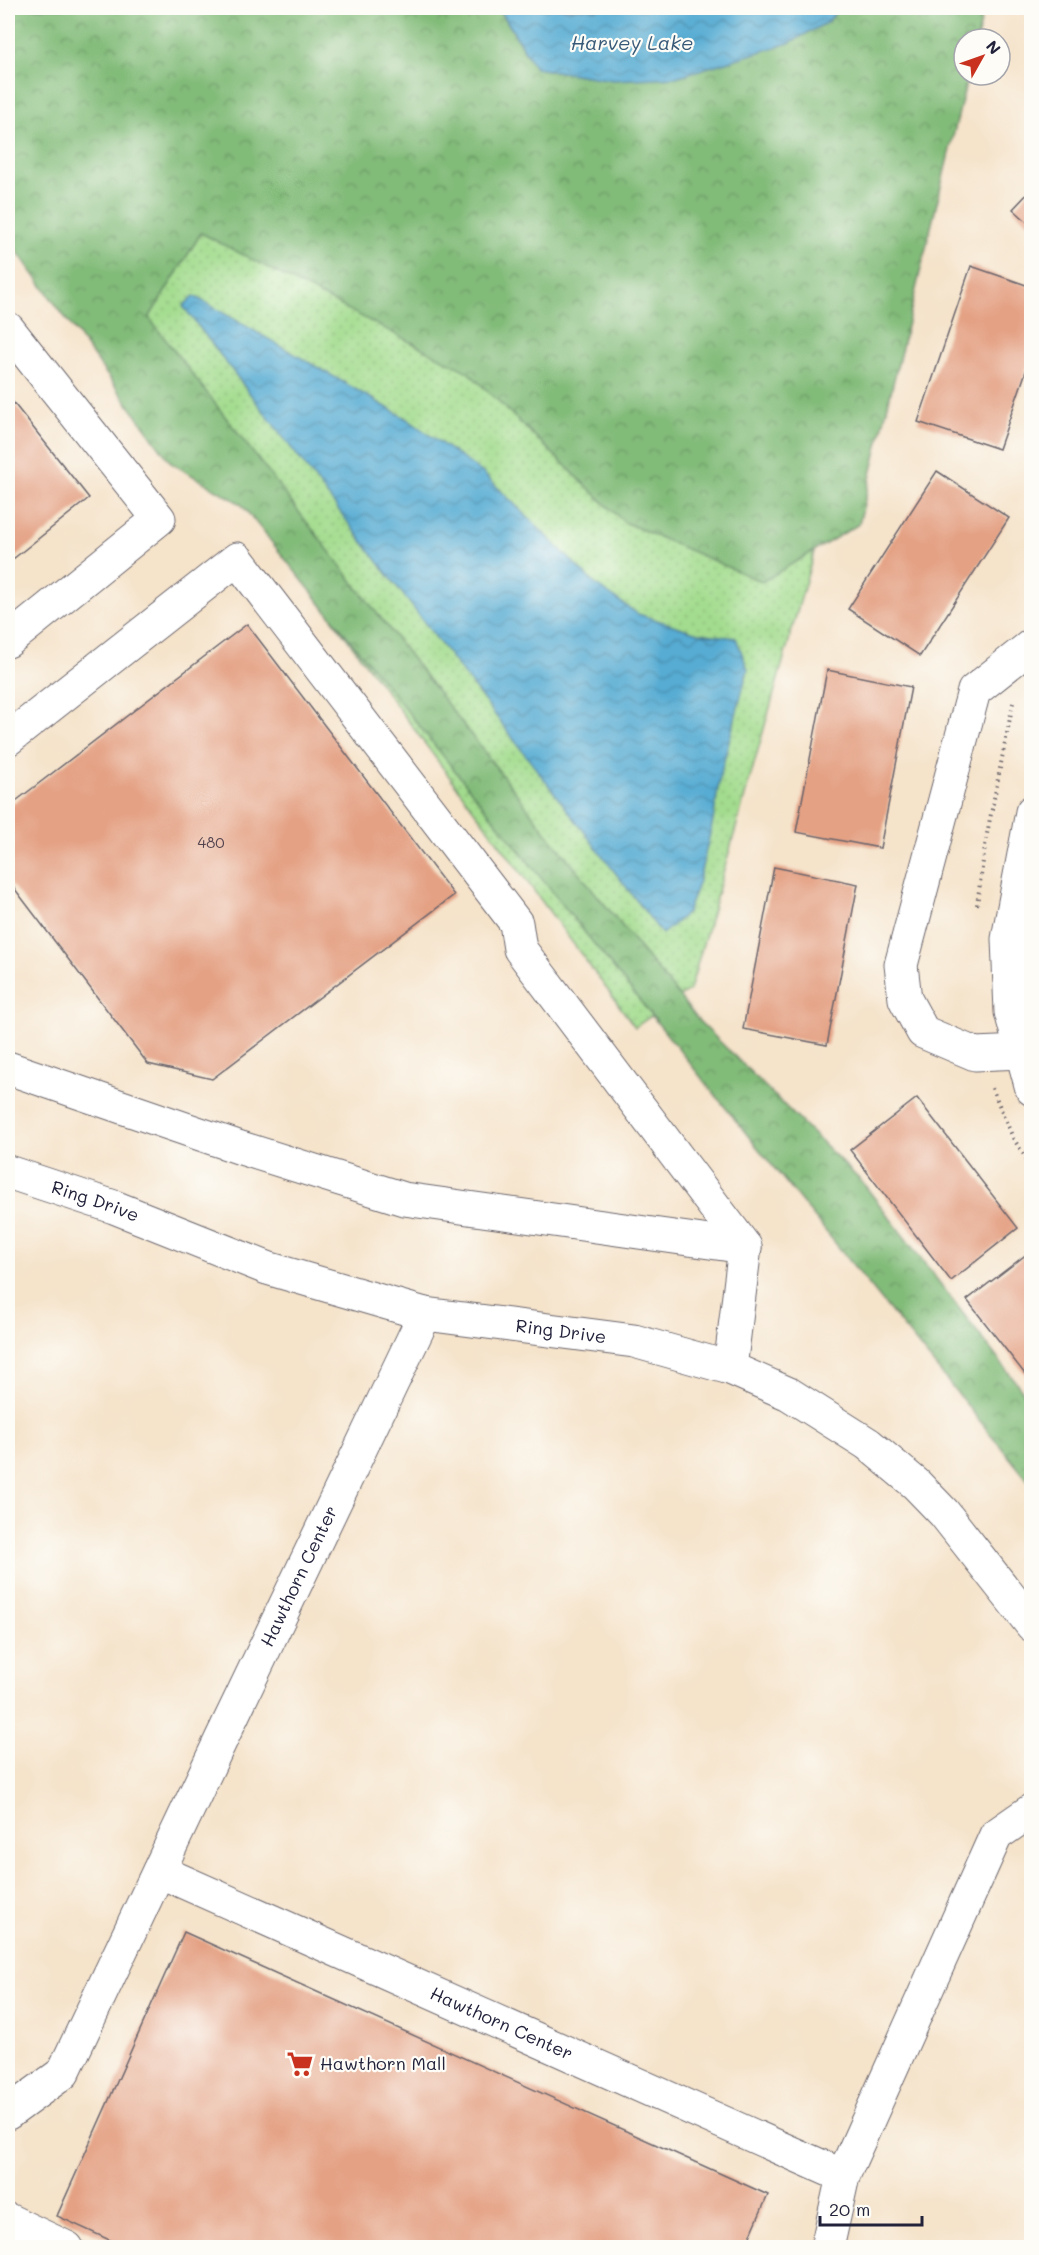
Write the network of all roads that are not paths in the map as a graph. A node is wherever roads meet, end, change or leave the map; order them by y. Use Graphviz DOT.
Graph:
graph roads {
  1 [pos="8,329"];
  2 [pos="8,641"];
  3 [pos="1032,645"];
  4 [pos="8,739"];
  5 [pos="1032,812"];
  6 [pos="1021,1052"];
  7 [pos="8,1068"];
  8 [pos="1032,1089"];
  9 [pos="8,1172"];
  10 [pos="745,1247"];
  11 [pos="425,1314"];
  12 [pos="730,1368"];
  13 [pos="1032,1625"];
  14 [pos="1032,1810"];
  15 [pos="159,1871"];
  16 [pos="8,2113"];
  17 [pos="843,2176"];
  18 [pos="8,2220"];
  19 [pos="67,2247"];
  20 [pos="827,2247"];
  1 -- 2 [label="street"];
  3 -- 6 [label="street"];
  4 -- 10 [label="street"];
  5 -- 6 [label="street"];
  6 -- 8 [label="street"];
  7 -- 10 [label="street"];
  9 -- 11 [label="street, Ring Drive"];
  10 -- 12 [label="street"];
  11 -- 12 [label="street, Ring Drive"];
  11 -- 15 [label="street, Hawthorn Center"];
  12 -- 13 [label="street, Ring Drive"];
  14 -- 17 [label="street"];
  15 -- 16 [label="street, Hawthorn Center"];
  15 -- 17 [label="street, Hawthorn Center"];
  17 -- 20 [label="street"];
  18 -- 19 [label="street"];
}
